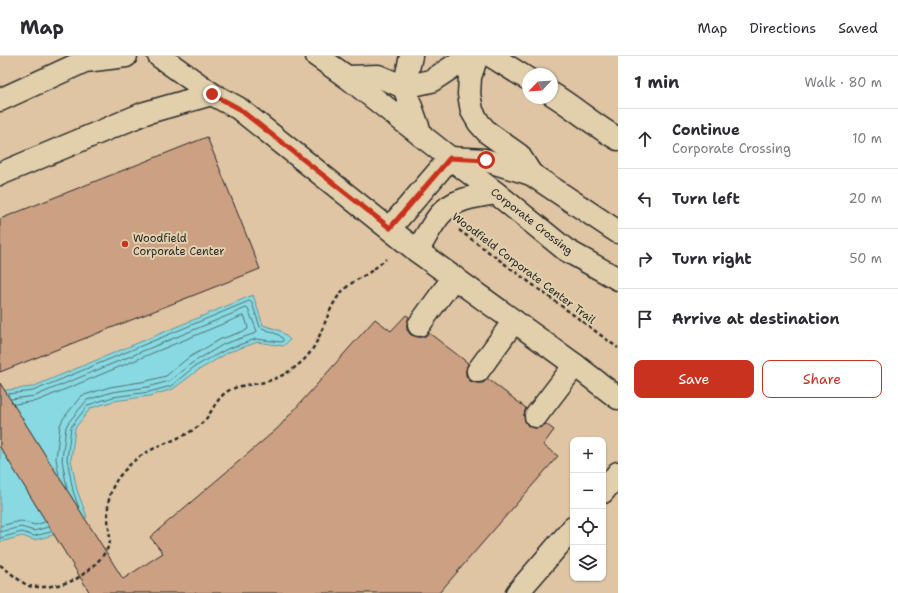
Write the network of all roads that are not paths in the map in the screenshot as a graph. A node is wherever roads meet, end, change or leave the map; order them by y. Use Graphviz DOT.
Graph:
graph roads {
  1 [pos="126,56"];
  2 [pos="159,56"];
  3 [pos="317,56"];
  4 [pos="411,56"];
  5 [pos="469,56"];
  6 [pos="477,56"];
  7 [pos="491,56"];
  8 [pos="522,75"];
  9 [pos="347,77"];
  10 [pos="404,87"];
  11 [pos="212,94"];
  12 [pos="558,98"];
  13 [pos="0,100"];
  14 [pos="421,135"];
  15 [pos="618,139"];
  16 [pos="450,158"];
  17 [pos="0,174"];
  18 [pos="531,174"];
  19 [pos="496,193"];
  20 [pos="618,232"];
  21 [pos="404,239"];
  22 [pos="454,277"];
  23 [pos="618,279"];
  24 [pos="514,321"];
  25 [pos="419,325"];
  26 [pos="575,365"];
  27 [pos="478,371"];
  28 [pos="618,398"];
  29 [pos="536,416"];
  30 [pos="618,473"];
  31 [pos="606,488"];
  32 [pos="570,531"];
  33 [pos="517,593"];
  1 -- 13 [label="street"];
  2 -- 11 [label="street"];
  3 -- 9 [label="street, Corporate Crossing"];
  4 -- 10 [label="street"];
  5 -- 10 [label="street"];
  6 -- 18 [label="street"];
  7 -- 8 [label="street"];
  9 -- 10 [label="street"];
  9 -- 14 [label="street, Corporate Crossing"];
  10 -- 14 [label="street"];
  11 -- 17 [label="street"];
  11 -- 21 [label="street"];
  12 -- 15 [label="street"];
  14 -- 16 [label="street, Corporate Crossing"];
  16 -- 18 [label="street"];
  16 -- 19 [label="street, Corporate Crossing"];
  16 -- 21 [label="street"];
  18 -- 20 [label="street"];
  19 -- 21 [label="street"];
  19 -- 23 [label="street, Corporate Crossing"];
  21 -- 22 [label="street"];
  22 -- 24 [label="street"];
  22 -- 25 [label="street"];
  24 -- 26 [label="street"];
  24 -- 27 [label="street"];
  26 -- 28 [label="street"];
  26 -- 29 [label="street"];
  30 -- 31 [label="street"];
  32 -- 33 [label="street"];
}
